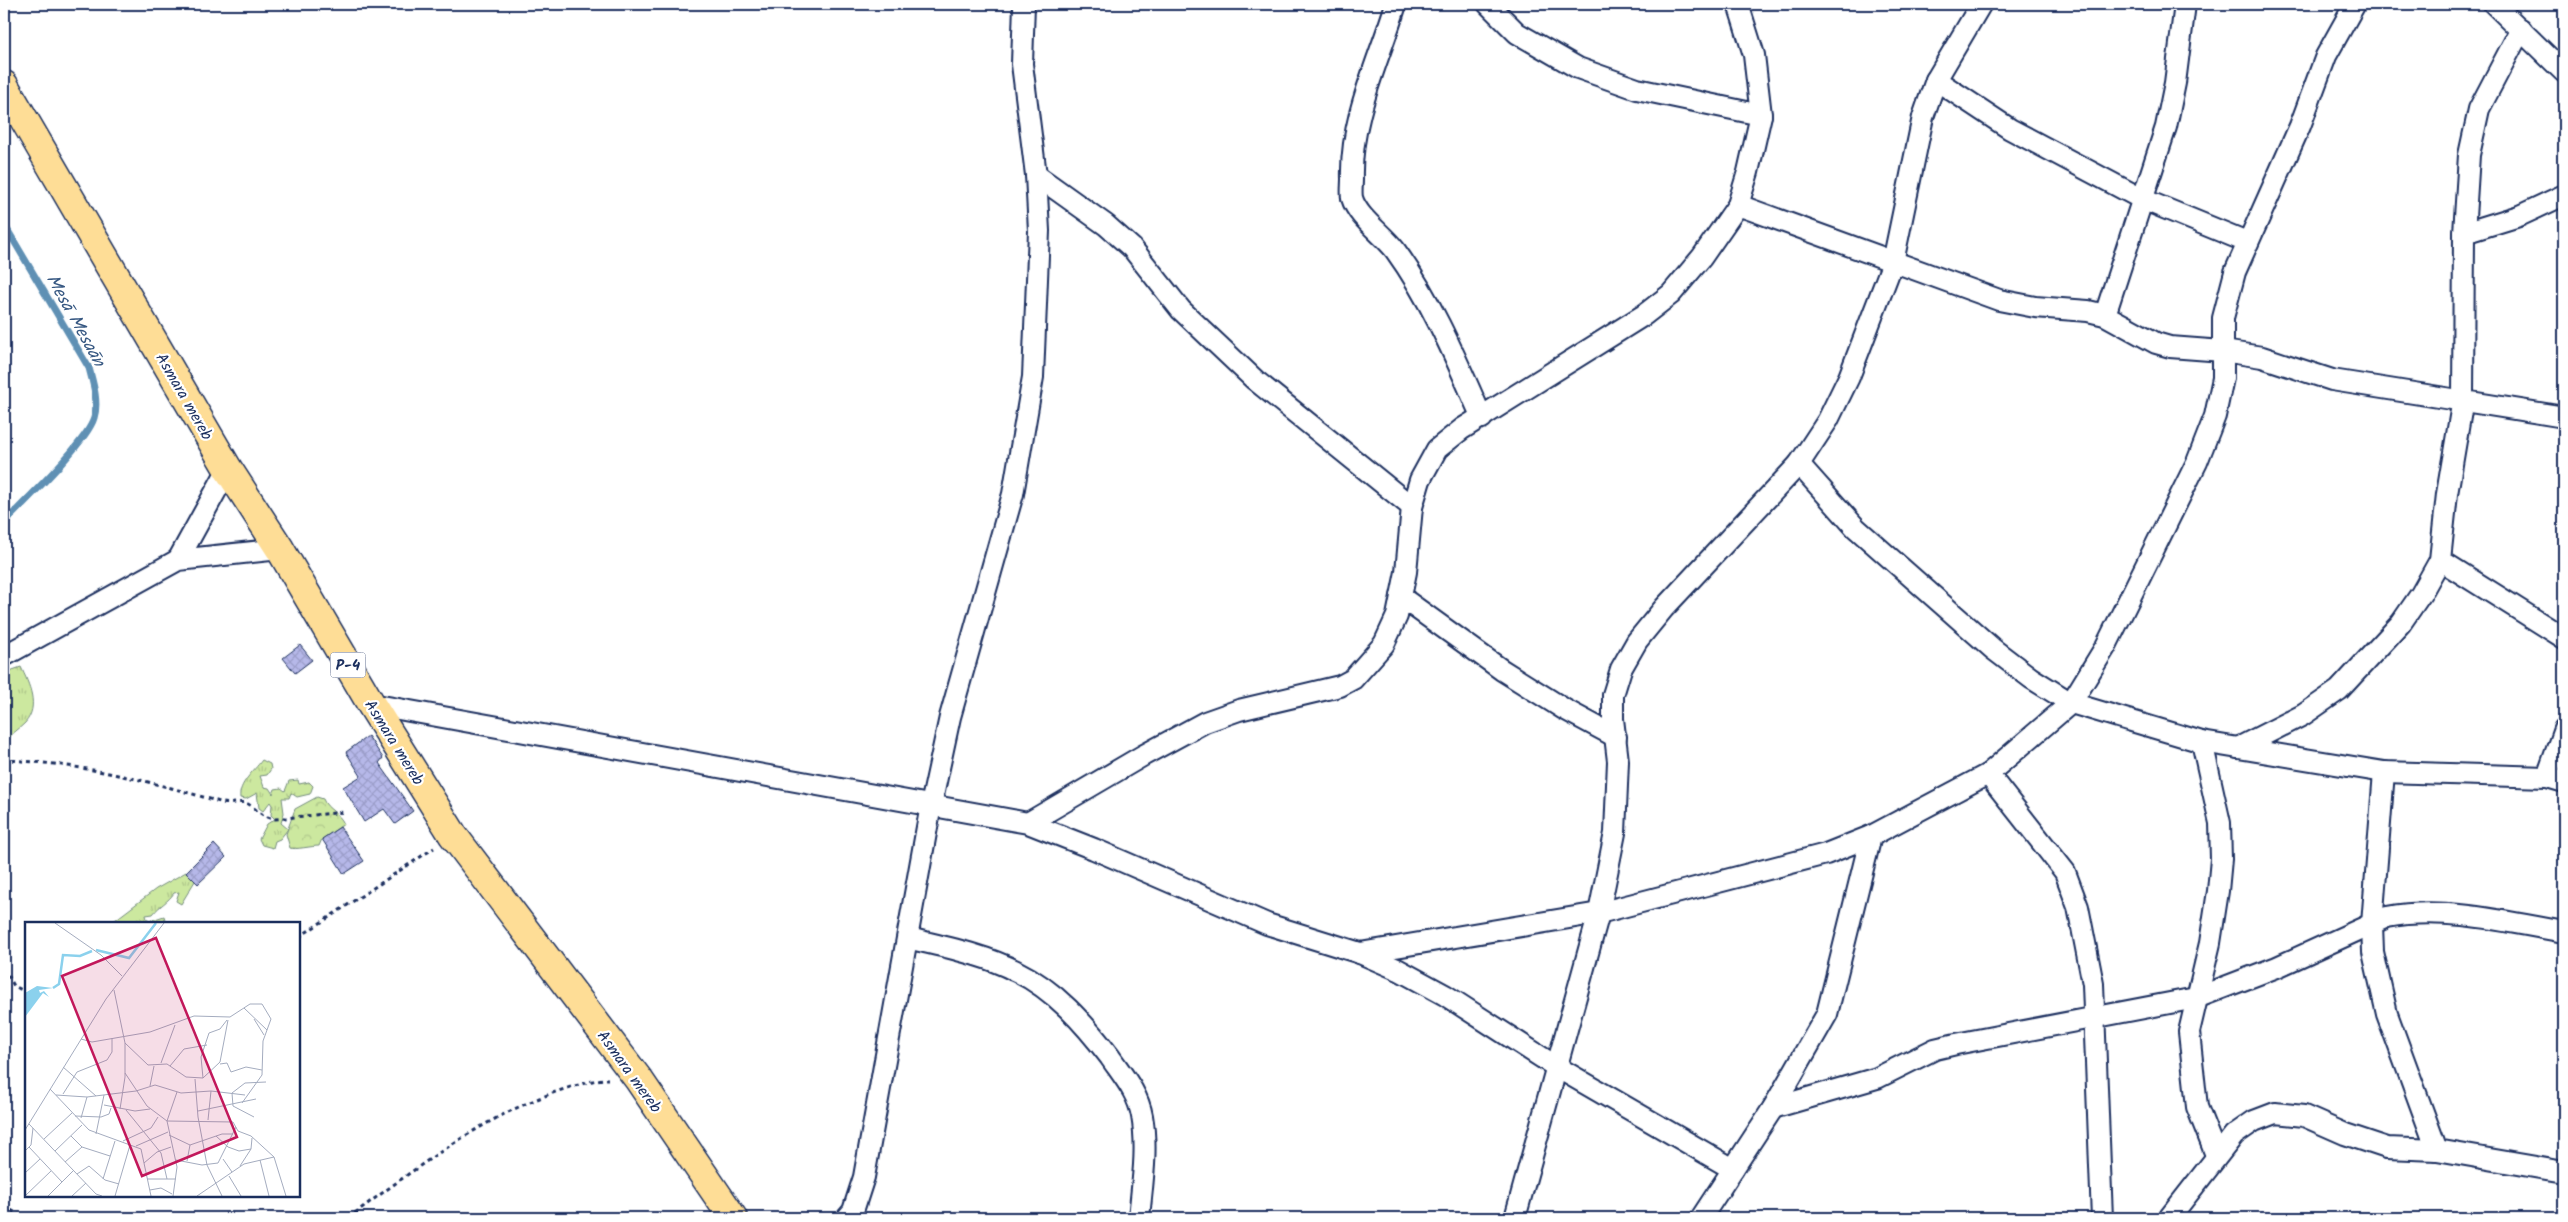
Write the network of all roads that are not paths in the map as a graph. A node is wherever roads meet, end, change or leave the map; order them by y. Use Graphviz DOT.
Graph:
graph roads {
  1 [pos="1024,4"];
  2 [pos="1396,4"];
  3 [pos="1488,4"];
  4 [pos="1738,4"];
  5 [pos="1980,4"];
  6 [pos="2185,4"];
  7 [pos="2355,4"];
  8 [pos="2494,4"];
  9 [pos="2521,29"];
  10 [pos="2564,72"];
  11 [pos="1936,80"];
  12 [pos="4,86"];
  13 [pos="1761,115"];
  14 [pos="1036,175"];
  15 [pos="2564,195"];
  16 [pos="2142,199"];
  17 [pos="1738,205"];
  18 [pos="2464,233"];
  19 [pos="2247,242"];
  20 [pos="1893,262"];
  21 [pos="2105,315"];
  22 [pos="2223,351"];
  23 [pos="2463,399"];
  24 [pos="2564,417"];
  25 [pos="1482,418"];
  26 [pos="1799,464"];
  27 [pos="228,469"];
  28 [pos="1412,507"];
  29 [pos="280,549"];
  30 [pos="178,560"];
  31 [pos="2440,560"];
  32 [pos="1401,597"];
  33 [pos="2564,638"];
  34 [pos="4,656"];
  35 [pos="371,704"];
  36 [pos="2072,704"];
  37 [pos="2564,729"];
  38 [pos="1616,737"];
  39 [pos="2202,742"];
  40 [pos="2238,748"];
  41 [pos="2384,772"];
  42 [pos="1988,774"];
  43 [pos="2556,780"];
  44 [pos="931,805"];
  45 [pos="1028,823"];
  46 [pos="1870,836"];
  47 [pos="1599,913"];
  48 [pos="2372,924"];
  49 [pos="2564,932"];
  50 [pos="908,938"];
  51 [pos="1360,953"];
  52 [pos="2196,998"];
  53 [pos="2094,1016"];
  54 [pos="1555,1066"];
  55 [pos="1773,1108"];
  56 [pos="2437,1150"];
  57 [pos="2216,1155"];
  58 [pos="1733,1169"];
  59 [pos="2564,1172"];
  60 [pos="733,1218"];
  61 [pos="847,1218"];
  62 [pos="1139,1218"];
  63 [pos="1515,1218"];
  64 [pos="1701,1218"];
  65 [pos="2102,1218"];
  66 [pos="2169,1218"];
  1 -- 14 [label="street"];
  2 -- 25 [label="street"];
  3 -- 13 [label="street"];
  4 -- 13 [label="street"];
  5 -- 11 [label="street"];
  6 -- 16 [label="street"];
  7 -- 19 [label="street"];
  8 -- 9 [label="street"];
  9 -- 10 [label="street"];
  9 -- 18 [label="street"];
  11 -- 16 [label="street"];
  11 -- 20 [label="street"];
  12 -- 27 [label="highway, Asmara mereb / P-4"];
  13 -- 17 [label="street"];
  14 -- 28 [label="street"];
  14 -- 44 [label="street"];
  15 -- 18 [label="street"];
  16 -- 19 [label="street"];
  16 -- 21 [label="street"];
  17 -- 20 [label="street"];
  17 -- 25 [label="street"];
  18 -- 23 [label="street"];
  19 -- 22 [label="street"];
  20 -- 21 [label="street"];
  20 -- 26 [label="street"];
  21 -- 22 [label="street"];
  22 -- 23 [label="street"];
  22 -- 36 [label="street"];
  23 -- 24 [label="street"];
  23 -- 31 [label="street"];
  25 -- 28 [label="street"];
  26 -- 36 [label="street"];
  26 -- 38 [label="street"];
  27 -- 29 [label="highway, Asmara mereb / P-4"];
  27 -- 30 [label="street"];
  28 -- 32 [label="street"];
  29 -- 30 [label="street"];
  29 -- 35 [label="highway, Asmara mereb / P-4"];
  30 -- 34 [label="street"];
  31 -- 33 [label="street"];
  31 -- 40 [label="street"];
  32 -- 38 [label="street"];
  32 -- 45 [label="street"];
  35 -- 44 [label="street"];
  35 -- 60 [label="highway, Asmara mereb / P-4"];
  36 -- 39 [label="street"];
  36 -- 42 [label="street"];
  37 -- 43 [label="street"];
  38 -- 47 [label="street"];
  39 -- 40 [label="street"];
  39 -- 52 [label="street"];
  40 -- 41 [label="street"];
  41 -- 43 [label="street"];
  41 -- 48 [label="street"];
  42 -- 46 [label="street"];
  42 -- 53 [label="street"];
  44 -- 45 [label="street"];
  44 -- 50 [label="street"];
  45 -- 51 [label="street"];
  46 -- 47 [label="street"];
  46 -- 55 [label="street"];
  47 -- 51 [label="street"];
  47 -- 54 [label="street"];
  48 -- 49 [label="street"];
  48 -- 52 [label="street"];
  48 -- 56 [label="street"];
  50 -- 61 [label="street"];
  50 -- 62 [label="street"];
  51 -- 54 [label="street"];
  52 -- 53 [label="street"];
  52 -- 57 [label="street"];
  53 -- 55 [label="street"];
  53 -- 65 [label="street"];
  54 -- 58 [label="street"];
  54 -- 63 [label="street"];
  55 -- 58 [label="street"];
  56 -- 57 [label="street"];
  56 -- 59 [label="street"];
  57 -- 66 [label="street"];
  58 -- 64 [label="street"];
}
